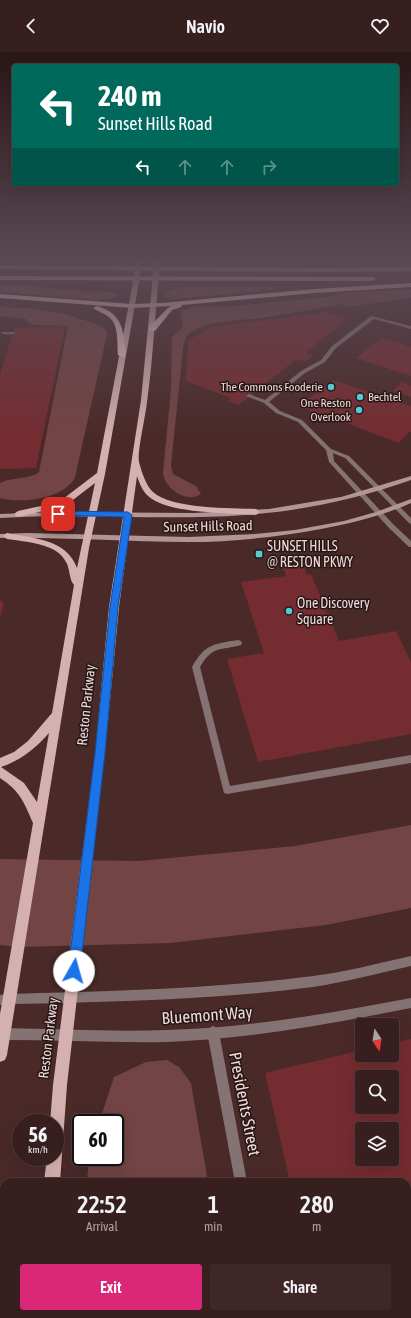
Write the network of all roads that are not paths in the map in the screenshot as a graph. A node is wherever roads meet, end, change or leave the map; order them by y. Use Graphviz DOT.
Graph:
graph roads {
  1 [pos="116,321"];
  2 [pos="129,321"];
  3 [pos="152,321"];
  4 [pos="159,321"];
  5 [pos="368,321"];
  6 [pos="387,321"];
  7 [pos="411,328"];
  8 [pos="152,329"];
  9 [pos="3,333"];
  10 [pos="13,333"];
  11 [pos="122,355"];
  12 [pos="249,396"];
  13 [pos="266,402"];
  14 [pos="329,450"];
  15 [pos="135,460"];
  16 [pos="101,474"];
  17 [pos="411,478"];
  18 [pos="380,488"];
  19 [pos="361,494"];
  20 [pos="411,501"];
  21 [pos="397,506"];
  22 [pos="256,512"];
  23 [pos="18,514"];
  24 [pos="92,514"];
  25 [pos="380,514"];
  26 [pos="128,515"];
  27 [pos="0,516"];
  28 [pos="411,522"];
  29 [pos="4,536"];
  30 [pos="87,536"];
  31 [pos="125,538"];
  32 [pos="411,545"];
  33 [pos="78,590"];
  34 [pos="238,642"];
  35 [pos="57,714"];
  36 [pos="411,759"];
  37 [pos="0,763"];
  38 [pos="0,772"];
  39 [pos="39,824"];
  40 [pos="411,961"];
  41 [pos="71,996"];
  42 [pos="5,1000"];
  43 [pos="411,1003"];
  44 [pos="213,1032"];
  45 [pos="2,1034"];
  46 [pos="67,1035"];
  47 [pos="0,1055"];
  48 [pos="58,1114"];
  49 [pos="53,1166"];
  50 [pos="52,1178"];
  51 [pos="241,1178"];
  1 -- 11 [label="highway"];
  2 -- 11 [label="main road, Reston Parkway"];
  3 -- 8 [label="main road, Reston Parkway"];
  4 -- 8 [label="highway"];
  5 -- 13 [label="street"];
  6 -- 7 [label="street"];
  8 -- 15 [label="main road, Reston Parkway"];
  9 -- 10 [label="street"];
  11 -- 16 [label="main road, Reston Parkway"];
  12 -- 13 [label="street"];
  13 -- 14 [label="street"];
  14 -- 18 [label="street"];
  14 -- 19 [label="street"];
  15 -- 22 [label="main road"];
  15 -- 26 [label="main road, Reston Parkway"];
  16 -- 23 [label="main road"];
  16 -- 24 [label="main road, Reston Parkway"];
  17 -- 18 [label="main road, Sunset Hills Road"];
  18 -- 19 [label="main road, Sunset Hills Road"];
  18 -- 21 [label="street"];
  19 -- 22 [label="main road, Sunset Hills Road"];
  19 -- 25 [label="street"];
  20 -- 21 [label="main road, Sunset Hills Road"];
  21 -- 25 [label="main road, Sunset Hills Road"];
  21 -- 28 [label="street"];
  22 -- 26 [label="main road, Sunset Hills Road"];
  23 -- 24 [label="main road, Sunset Hills Road"];
  23 -- 27 [label="main road, Sunset Hills Road"];
  24 -- 26 [label="main road, Sunset Hills Road"];
  24 -- 30 [label="main road, Reston Parkway"];
  25 -- 31 [label="main road, Sunset Hills Road"];
  25 -- 32 [label="street"];
  26 -- 31 [label="main road, Reston Parkway"];
  29 -- 30 [label="main road, Sunset Hills Road"];
  29 -- 33 [label="main road"];
  30 -- 31 [label="main road, Sunset Hills Road"];
  30 -- 33 [label="main road, Reston Parkway"];
  31 -- 41 [label="main road, Reston Parkway"];
  33 -- 35 [label="main road, Reston Parkway"];
  34 -- 36 [label="street"];
  35 -- 37 [label="main road"];
  35 -- 39 [label="main road, Reston Parkway"];
  38 -- 39 [label="main road"];
  39 -- 42 [label="main road, Reston Parkway"];
  40 -- 41 [label="street, Bluemont Way"];
  41 -- 42 [label="street, Bluemont Way"];
  41 -- 46 [label="main road, Reston Parkway"];
  42 -- 45 [label="main road, Reston Parkway"];
  43 -- 44 [label="street, Bluemont Way"];
  44 -- 46 [label="street, Bluemont Way"];
  44 -- 51 [label="street, Presidents Street"];
  45 -- 46 [label="street, Bluemont Way"];
  45 -- 47 [label="main road, Reston Parkway"];
  46 -- 48 [label="main road, Reston Parkway"];
  49 -- 50 [label="main road"];
}
